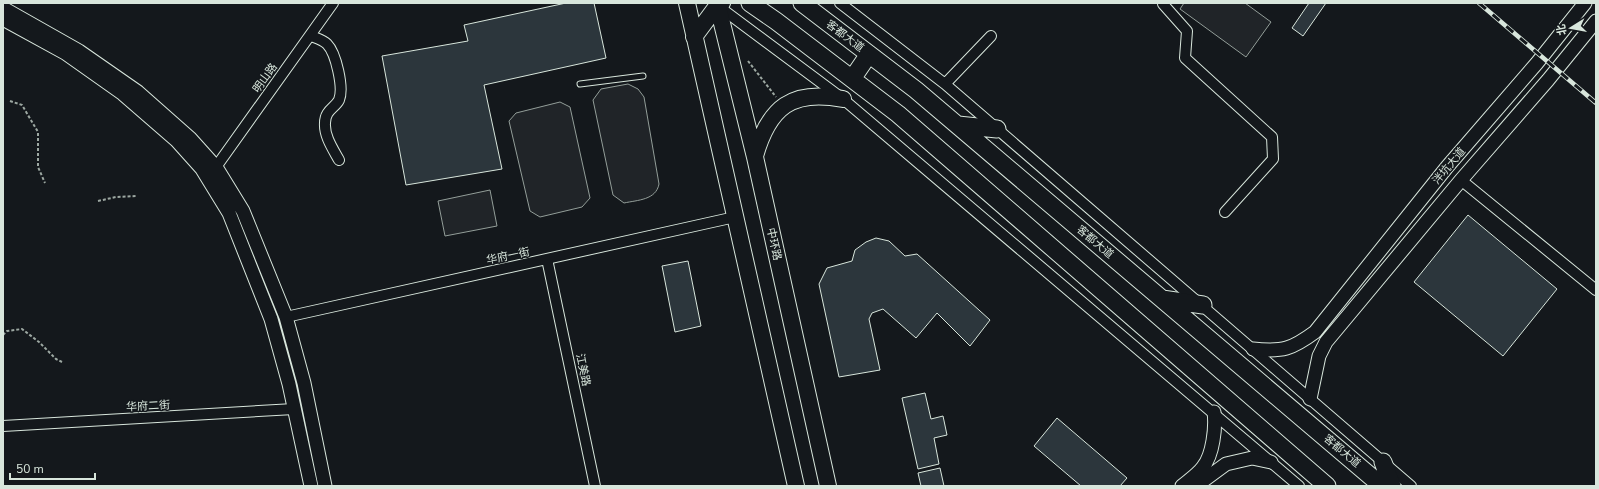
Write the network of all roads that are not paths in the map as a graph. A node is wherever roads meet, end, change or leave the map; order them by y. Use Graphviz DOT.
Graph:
graph roads {
  1 [pos="333,3"];
  2 [pos="687,3"];
  3 [pos="750,3"];
  4 [pos="802,3"];
  5 [pos="840,3"];
  6 [pos="1163,3"];
  7 [pos="1585,3"];
  8 [pos="717,4"];
  9 [pos="3,8"];
  10 [pos="3,20"];
  11 [pos="1596,21"];
  12 [pos="311,36"];
  13 [pos="991,36"];
  14 [pos="694,37"];
  15 [pos="869,54"];
  16 [pos="643,76"];
  17 [pos="852,78"];
  18 [pos="580,84"];
  19 [pos="945,84"];
  20 [pos="843,99"];
  21 [pos="958,125"];
  22 [pos="997,129"];
  23 [pos="755,157"];
  24 [pos="339,160"];
  25 [pos="216,167"];
  26 [pos="1461,180"];
  27 [pos="1225,212"];
  28 [pos="735,217"];
  29 [pos="547,259"];
  30 [pos="1596,290"];
  31 [pos="1162,298"];
  32 [pos="1203,305"];
  33 [pos="286,317"];
  34 [pos="1253,349"];
  35 [pos="1310,399"];
  36 [pos="294,409"];
  37 [pos="1214,412"];
  38 [pos="3,426"];
  39 [pos="1272,462"];
  40 [pos="1383,462"];
  41 [pos="1207,471"];
  42 [pos="311,486"];
  43 [pos="325,486"];
  44 [pos="595,486"];
  45 [pos="796,486"];
  46 [pos="828,486"];
  47 [pos="1182,486"];
  48 [pos="1196,486"];
  49 [pos="1299,486"];
  50 [pos="1327,486"];
  51 [pos="1382,486"];
  52 [pos="1392,486"];
  53 [pos="1411,486"];
  1 -- 12 [label="street, 明山路"];
  2 -- 14 [label="main road"];
  3 -- 17 [label="highway"];
  4 -- 15 [label="highway, 客都大道"];
  5 -- 19 [label="street"];
  6 -- 27 [label="street"];
  7 -- 34 [label="street, 泮坑大道"];
  8 -- 14 [label="main road"];
  8 -- 20 [label="street"];
  8 -- 23 [label="main road, 中环路"];
  9 -- 25 [label="street"];
  10 -- 36 [label="street"];
  11 -- 26 [label="street, 泮坑大道"];
  12 -- 24 [label="street"];
  12 -- 25 [label="street, 明山路"];
  13 -- 19 [label="street"];
  14 -- 28 [label="main road"];
  15 -- 17 [label="highway"];
  15 -- 21 [label="highway, 客都大道"];
  16 -- 18 [label="lane"];
  17 -- 50 [label="highway"];
  19 -- 22 [label="street"];
  20 -- 23 [label="main road"];
  20 -- 37 [label="street"];
  21 -- 22 [label="highway"];
  21 -- 31 [label="highway, 客都大道"];
  22 -- 32 [label="street"];
  23 -- 46 [label="main road, 中环路"];
  25 -- 33 [label="street"];
  26 -- 30 [label="street"];
  26 -- 35 [label="street, 泮坑大道"];
  28 -- 29 [label="street, 华府一街"];
  28 -- 45 [label="main road"];
  29 -- 33 [label="street, 华府一街"];
  29 -- 44 [label="street, 江美路"];
  31 -- 32 [label="highway"];
  31 -- 51 [label="highway, 客都大道"];
  32 -- 34 [label="street"];
  33 -- 43 [label="street"];
  34 -- 35 [label="street"];
  35 -- 40 [label="street"];
  36 -- 38 [label="street, 华府二街"];
  36 -- 42 [label="street"];
  37 -- 39 [label="street"];
  37 -- 41 [label="street"];
  39 -- 41 [label="street"];
  39 -- 49 [label="street"];
  40 -- 52 [label="highway"];
  40 -- 53 [label="street"];
  41 -- 47 [label="street"];
  41 -- 48 [label="street"];
}
